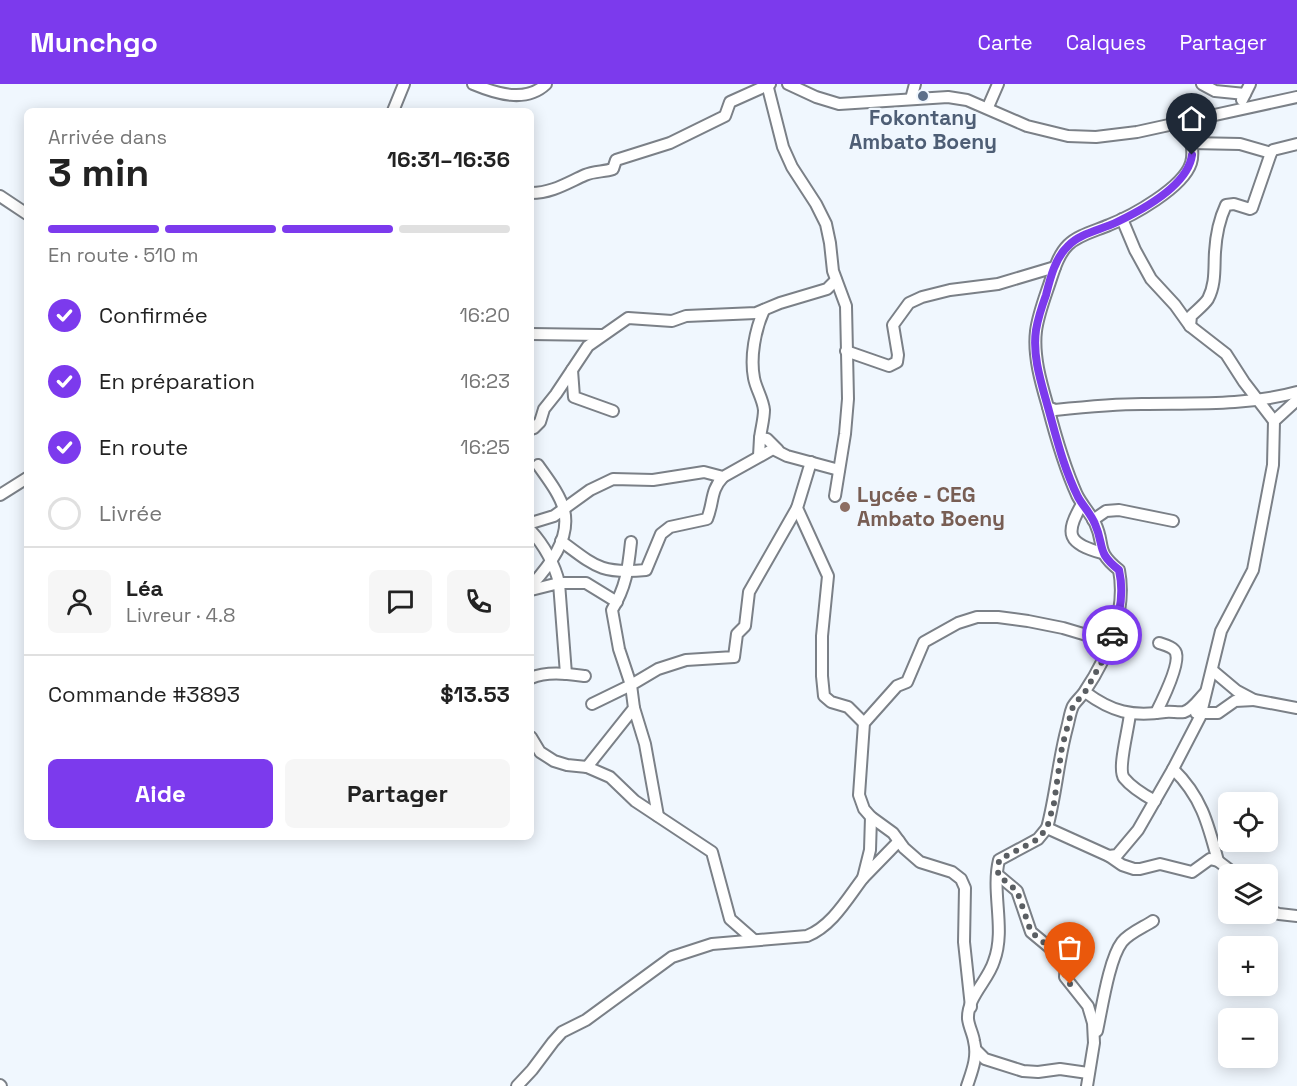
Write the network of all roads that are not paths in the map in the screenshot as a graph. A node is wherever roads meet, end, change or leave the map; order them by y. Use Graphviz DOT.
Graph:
graph roads {
  1 [pos="404,84"];
  2 [pos="473,84"];
  3 [pos="546,84"];
  4 [pos="788,84"];
  5 [pos="915,84"];
  6 [pos="998,84"];
  7 [pos="1202,84"];
  8 [pos="768,85"];
  9 [pos="1247,89"];
  10 [pos="911,99"];
  11 [pos="1296,99"];
  12 [pos="988,107"];
  13 [pos="394,108"];
  14 [pos="1236,111"];
  15 [pos="1186,122"];
  16 [pos="1191,143"];
  17 [pos="1297,144"];
  18 [pos="1271,153"];
  19 [pos="534,193"];
  20 [pos="0,196"];
  21 [pos="24,212"];
  22 [pos="1122,219"];
  23 [pos="1055,267"];
  24 [pos="836,280"];
  25 [pos="764,310"];
  26 [pos="1190,326"];
  27 [pos="534,334"];
  28 [pos="603,335"];
  29 [pos="846,351"];
  30 [pos="572,369"];
  31 [pos="1297,392"];
  32 [pos="1258,399"];
  33 [pos="1297,400"];
  34 [pos="1048,407"];
  35 [pos="613,411"];
  36 [pos="1274,422"];
  37 [pos="534,427"];
  38 [pos="760,438"];
  39 [pos="778,450"];
  40 [pos="759,456"];
  41 [pos="811,462"];
  42 [pos="538,465"];
  43 [pos="839,470"];
  44 [pos="723,477"];
  45 [pos="24,480"];
  46 [pos="0,495"];
  47 [pos="835,496"];
  48 [pos="1082,504"];
  49 [pos="797,508"];
  50 [pos="564,510"];
  51 [pos="1093,520"];
  52 [pos="534,521"];
  53 [pos="1173,521"];
  54 [pos="534,534"];
  55 [pos="561,541"];
  56 [pos="631,542"];
  57 [pos="1102,553"];
  58 [pos="551,563"];
  59 [pos="628,571"];
  60 [pos="534,584"];
  61 [pos="559,584"];
  62 [pos="534,588"];
  63 [pos="617,602"];
  64 [pos="1110,642"];
  65 [pos="1159,643"];
  66 [pos="1212,670"];
  67 [pos="566,674"];
  68 [pos="585,676"];
  69 [pos="534,677"];
  70 [pos="632,685"];
  71 [pos="1208,690"];
  72 [pos="1085,692"];
  73 [pos="1254,700"];
  74 [pos="592,704"];
  75 [pos="634,708"];
  76 [pos="1297,708"];
  77 [pos="1184,712"];
  78 [pos="1130,713"];
  79 [pos="1156,713"];
  80 [pos="1201,714"];
  81 [pos="864,723"];
  82 [pos="534,742"];
  83 [pos="587,767"];
  84 [pos="1173,768"];
  85 [pos="1155,801"];
  86 [pos="658,816"];
  87 [pos="871,817"];
  88 [pos="1047,828"];
  89 [pos="899,841"];
  90 [pos="1109,856"];
  91 [pos="1218,861"];
  92 [pos="1222,864"];
  93 [pos="998,875"];
  94 [pos="863,878"];
  95 [pos="1278,914"];
  96 [pos="1297,916"];
  97 [pos="1153,921"];
  98 [pos="754,940"];
  99 [pos="971,1007"];
  100 [pos="1094,1043"];
  101 [pos="976,1050"];
  102 [pos="1088,1073"];
  103 [pos="517,1086"];
  104 [pos="967,1086"];
  105 [pos="1087,1086"];
  1 -- 13 [label="street"];
  2 -- 3 [label="street"];
  4 -- 10 [label="street"];
  5 -- 10 [label="street"];
  6 -- 12 [label="street"];
  7 -- 9 [label="street"];
  8 -- 19 [label="street"];
  8 -- 24 [label="street"];
  9 -- 14 [label="street"];
  10 -- 12 [label="street"];
  11 -- 14 [label="street"];
  12 -- 15 [label="street"];
  14 -- 15 [label="street"];
  15 -- 16 [label="street"];
  16 -- 18 [label="street"];
  16 -- 22 [label="street"];
  17 -- 18 [label="street"];
  18 -- 26 [label="street"];
  20 -- 21 [label="street"];
  22 -- 23 [label="street"];
  22 -- 26 [label="street"];
  23 -- 29 [label="street"];
  23 -- 34 [label="street"];
  24 -- 25 [label="street"];
  24 -- 29 [label="street"];
  25 -- 28 [label="street"];
  25 -- 38 [label="street"];
  26 -- 32 [label="street"];
  27 -- 28 [label="street"];
  28 -- 30 [label="street"];
  29 -- 43 [label="street"];
  30 -- 35 [label="street"];
  30 -- 37 [label="street"];
  31 -- 32 [label="street"];
  32 -- 34 [label="street"];
  32 -- 36 [label="street"];
  33 -- 36 [label="street"];
  34 -- 48 [label="street"];
  36 -- 66 [label="street"];
  38 -- 39 [label="street"];
  38 -- 40 [label="street"];
  39 -- 40 [label="street"];
  39 -- 41 [label="street"];
  40 -- 44 [label="street"];
  41 -- 43 [label="street"];
  41 -- 49 [label="street"];
  42 -- 50 [label="street"];
  43 -- 47 [label="street"];
  44 -- 50 [label="street"];
  44 -- 59 [label="street"];
  45 -- 46 [label="street"];
  48 -- 51 [label="street"];
  48 -- 57 [label="street"];
  49 -- 70 [label="street"];
  49 -- 81 [label="street"];
  50 -- 52 [label="street"];
  50 -- 55 [label="street"];
  51 -- 53 [label="street"];
  51 -- 57 [label="street"];
  54 -- 58 [label="street"];
  55 -- 58 [label="street"];
  55 -- 59 [label="street"];
  56 -- 59 [label="street"];
  57 -- 64 [label="street"];
  58 -- 60 [label="street"];
  58 -- 61 [label="street"];
  59 -- 63 [label="street"];
  61 -- 62 [label="street"];
  61 -- 63 [label="street"];
  61 -- 67 [label="street"];
  63 -- 70 [label="street"];
  64 -- 72 [label="street"];
  64 -- 81 [label="street"];
  65 -- 79 [label="street"];
  66 -- 71 [label="street"];
  66 -- 73 [label="street"];
  67 -- 68 [label="street"];
  67 -- 69 [label="street"];
  70 -- 74 [label="street"];
  70 -- 75 [label="street"];
  71 -- 77 [label="street"];
  71 -- 80 [label="street"];
  72 -- 78 [label="street"];
  72 -- 88 [label="street"];
  73 -- 76 [label="street"];
  73 -- 80 [label="street"];
  75 -- 83 [label="street"];
  75 -- 86 [label="street"];
  77 -- 79 [label="street"];
  77 -- 80 [label="street"];
  78 -- 79 [label="street"];
  78 -- 85 [label="street"];
  80 -- 84 [label="street"];
  81 -- 87 [label="street"];
  82 -- 83 [label="street"];
  83 -- 86 [label="street"];
  84 -- 85 [label="street"];
  84 -- 91 [label="street"];
  85 -- 90 [label="street"];
  86 -- 98 [label="street"];
  87 -- 89 [label="street"];
  87 -- 94 [label="street"];
  88 -- 90 [label="street"];
  88 -- 93 [label="street"];
  89 -- 94 [label="street"];
  89 -- 99 [label="street"];
  90 -- 91 [label="street"];
  91 -- 92 [label="street"];
  93 -- 99 [label="street"];
  93 -- 100 [label="street"];
  94 -- 98 [label="street"];
  95 -- 96 [label="street"];
  97 -- 100 [label="street"];
  98 -- 103 [label="street"];
  99 -- 101 [label="street"];
  100 -- 102 [label="street"];
  101 -- 102 [label="street"];
  101 -- 104 [label="street"];
  102 -- 105 [label="street"];
}
